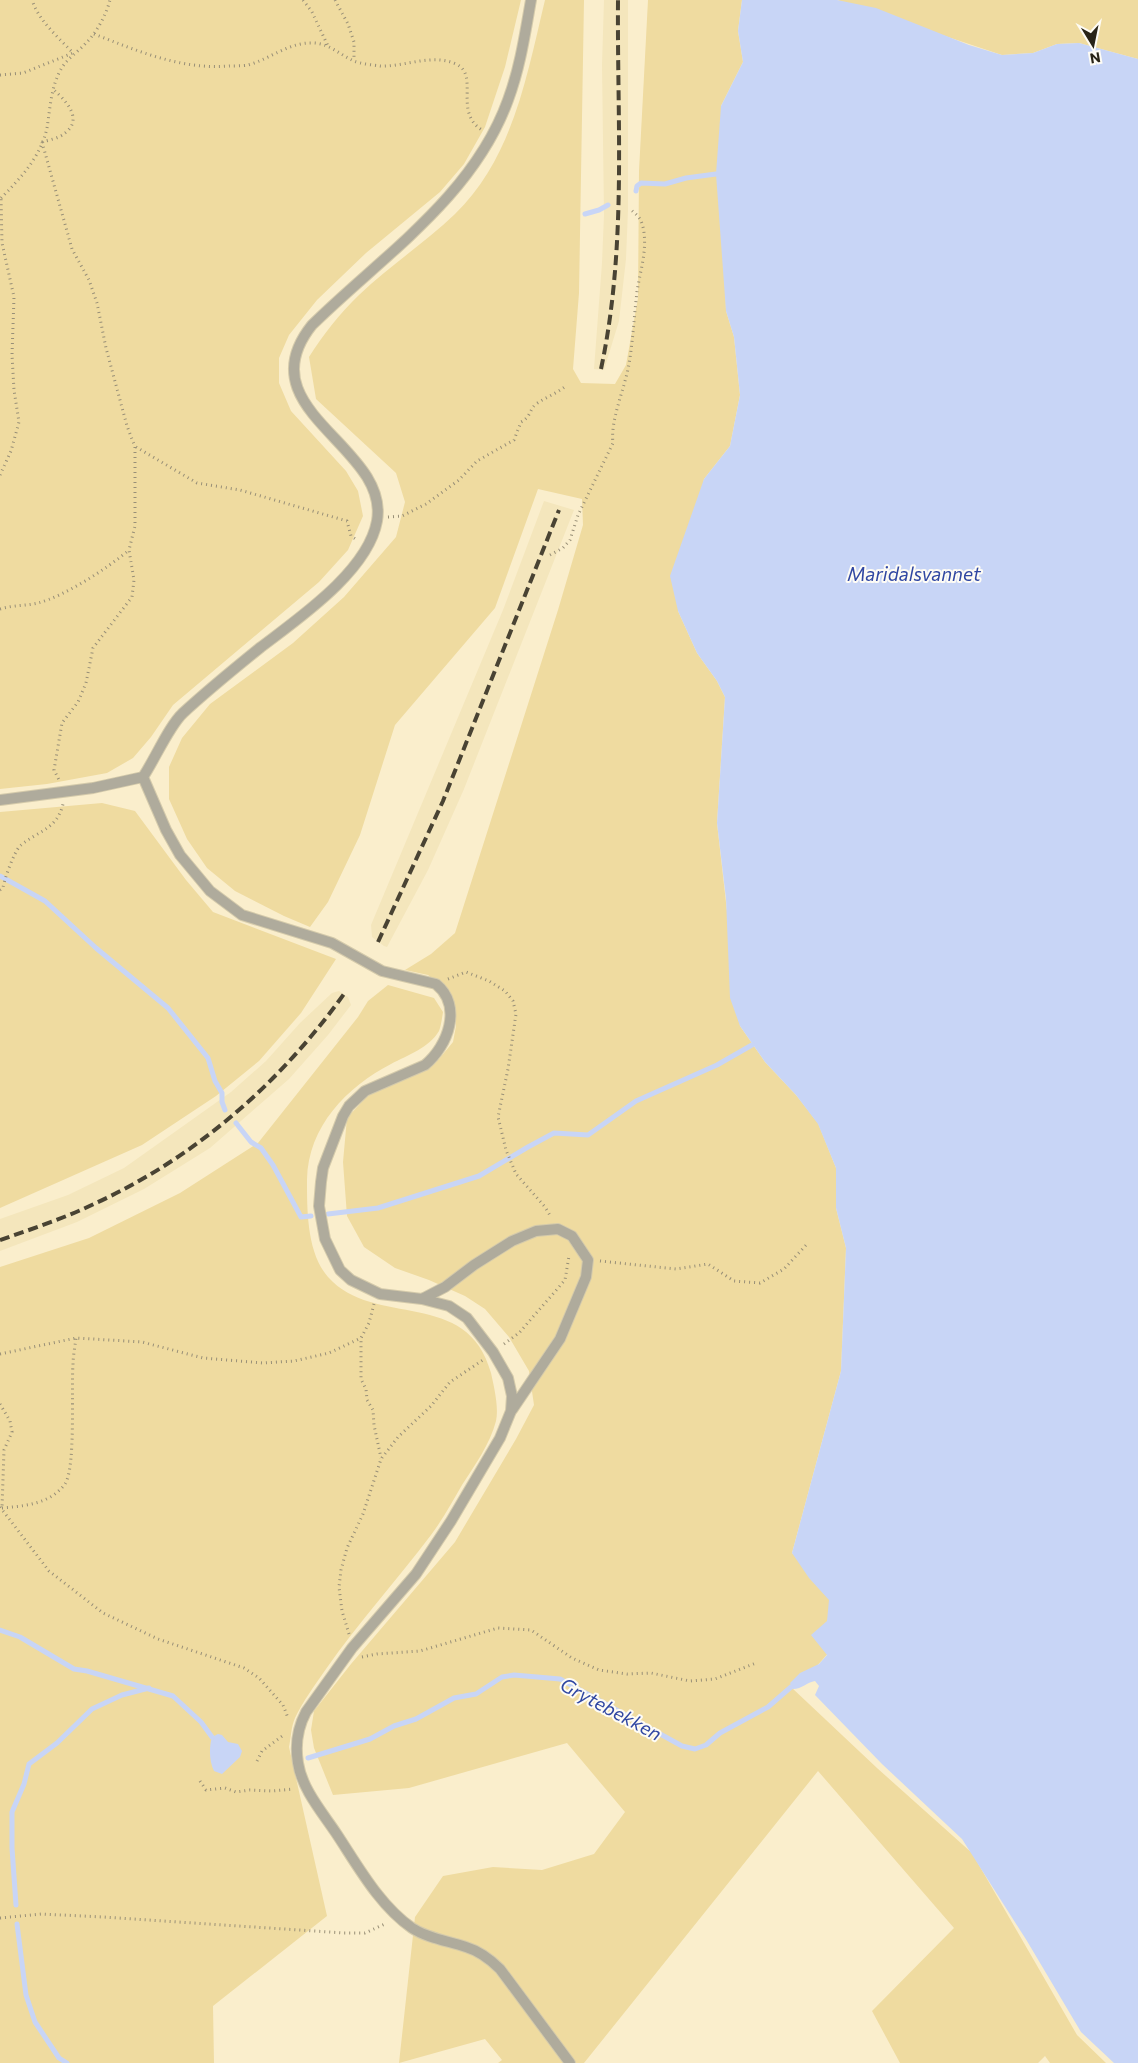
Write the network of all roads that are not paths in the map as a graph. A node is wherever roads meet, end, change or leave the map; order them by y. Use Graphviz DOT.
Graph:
graph roads {
  1 [pos="531,0"];
  2 [pos="143,777"];
  3 [pos="0,800"];
  4 [pos="422,1299"];
  5 [pos="511,1411"];
  6 [pos="570,2063"];
  1 -- 2 [label="lane"];
  2 -- 3 [label="lane"];
  2 -- 4 [label="lane"];
  4 -- 5 [label="lane"];
  4 -- 5 [label="lane"];
  5 -- 6 [label="lane"];
}
